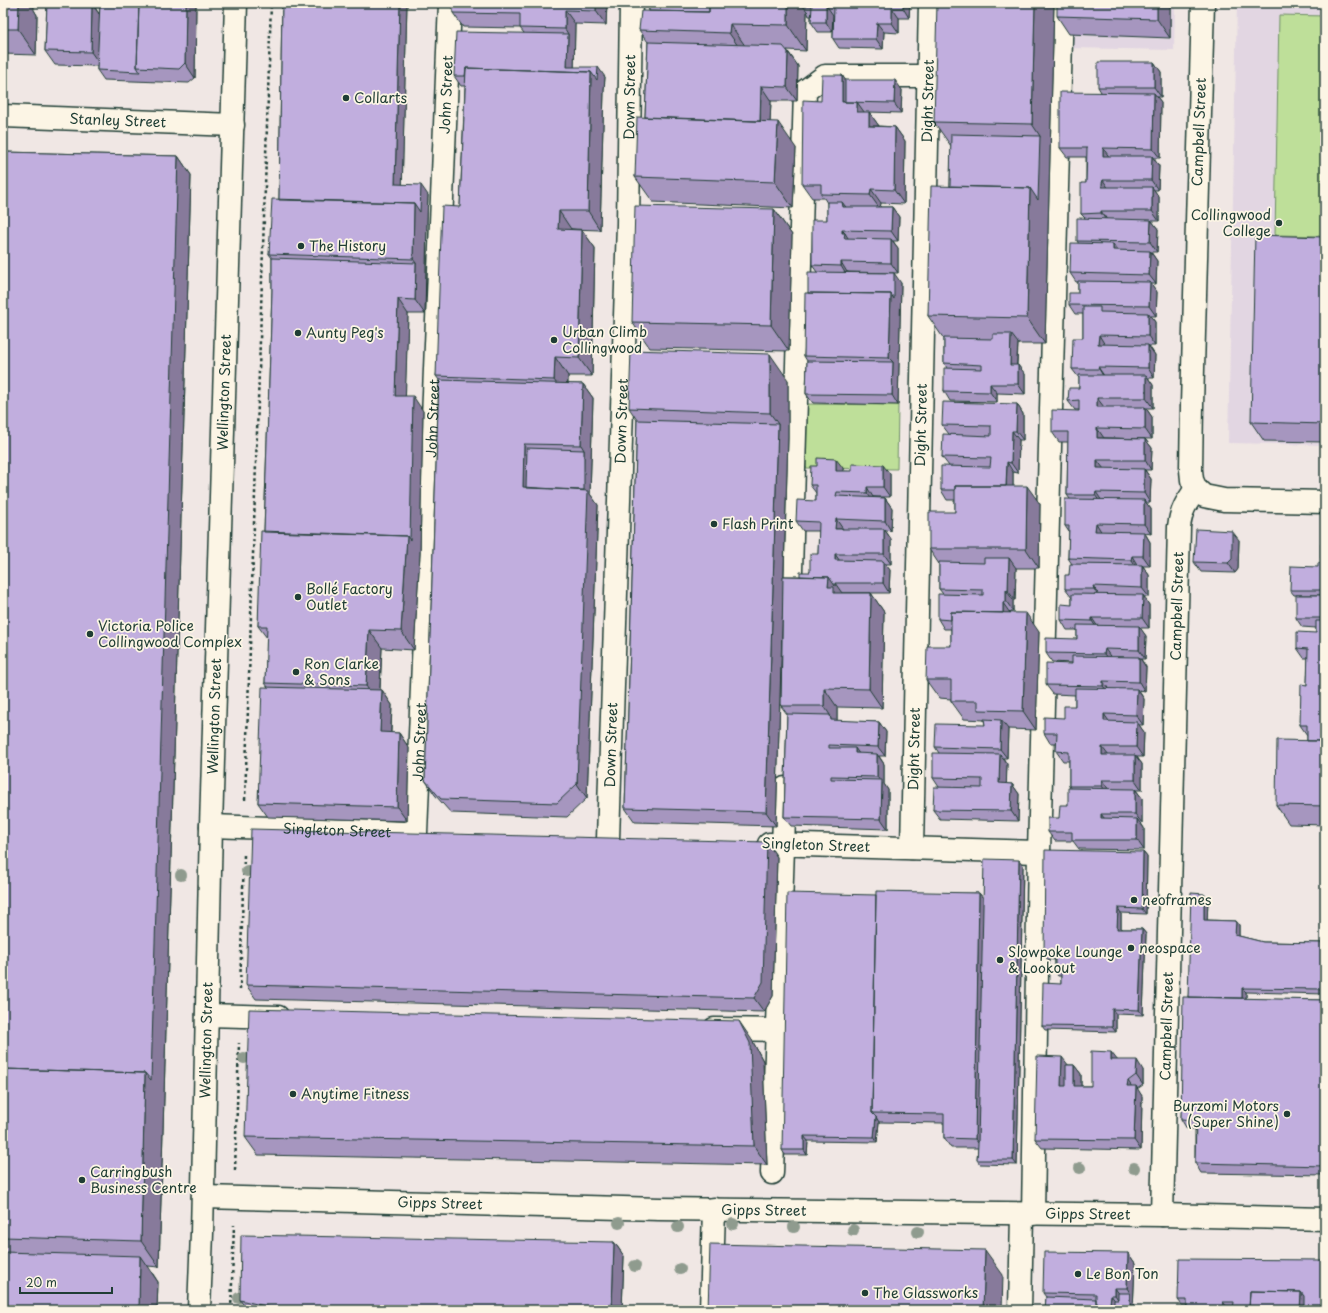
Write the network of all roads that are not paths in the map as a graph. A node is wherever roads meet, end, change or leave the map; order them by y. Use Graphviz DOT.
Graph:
graph roads {
  1 [pos="236,3"];
  2 [pos="450,3"];
  3 [pos="631,3"];
  4 [pos="930,3"];
  5 [pos="1062,3"];
  6 [pos="1203,3"];
  7 [pos="929,76"];
  8 [pos="3,116"];
  9 [pos="232,125"];
  10 [pos="1196,489"];
  11 [pos="1325,502"];
  12 [pos="790,623"];
  13 [pos="786,766"];
  14 [pos="211,826"];
  15 [pos="416,834"];
  16 [pos="439,834"];
  17 [pos="585,839"];
  18 [pos="752,843"];
  19 [pos="783,844"];
  20 [pos="912,848"];
  21 [pos="1039,852"];
  22 [pos="207,1015"];
  23 [pos="300,1018"];
  24 [pos="698,1028"];
  25 [pos="777,1030"];
  26 [pos="772,1173"];
  27 [pos="203,1197"];
  28 [pos="714,1209"];
  29 [pos="1027,1214"];
  30 [pos="1162,1215"];
  31 [pos="1325,1219"];
  32 [pos="199,1310"];
  33 [pos="710,1310"];
  34 [pos="1020,1310"];
  1 -- 9 [label="street, Wellington Street"];
  2 -- 15 [label="street, John Street"];
  3 -- 17 [label="street, Down Street"];
  4 -- 7 [label="street, Dight Street"];
  5 -- 21 [label="street"];
  6 -- 10 [label="street, Campbell Street"];
  7 -- 12 [label="street"];
  7 -- 20 [label="street, Dight Street"];
  8 -- 9 [label="street, Stanley Street"];
  9 -- 14 [label="street, Wellington Street"];
  10 -- 11 [label="street"];
  10 -- 30 [label="street, Campbell Street"];
  13 -- 19 [label="street"];
  14 -- 15 [label="street, Singleton Street"];
  14 -- 22 [label="street, Wellington Street"];
  15 -- 16 [label="street, Singleton Street"];
  18 -- 19 [label="street, Singleton Street"];
  19 -- 20 [label="street, Singleton Street"];
  19 -- 25 [label="street"];
  20 -- 21 [label="street, Singleton Street"];
  21 -- 29 [label="street"];
  22 -- 23 [label="street"];
  22 -- 27 [label="street, Wellington Street"];
  24 -- 25 [label="street"];
  25 -- 26 [label="street"];
  27 -- 28 [label="street, Gipps Street"];
  27 -- 32 [label="street, Wellington Street"];
  28 -- 29 [label="street, Gipps Street"];
  28 -- 33 [label="street"];
  29 -- 30 [label="street, Gipps Street"];
  29 -- 34 [label="street"];
  30 -- 31 [label="street, Gipps Street"];
}
